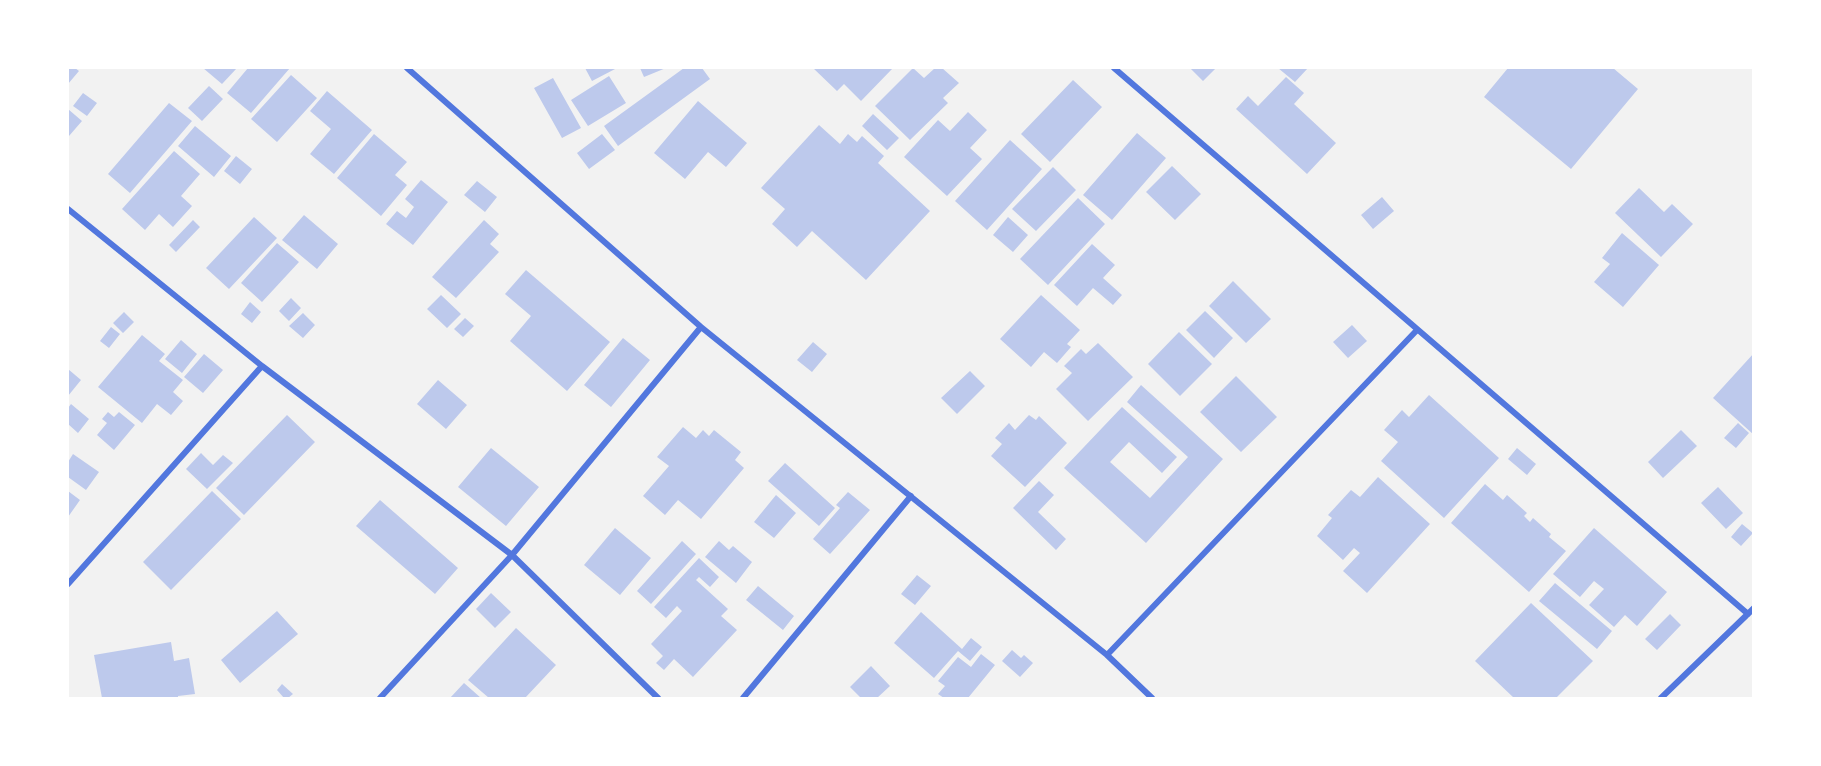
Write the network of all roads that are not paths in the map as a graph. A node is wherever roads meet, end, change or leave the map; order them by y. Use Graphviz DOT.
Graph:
graph roads {
  1 [pos="407,68"];
  2 [pos="1114,68"];
  3 [pos="68,209"];
  4 [pos="701,327"];
  5 [pos="1417,330"];
  6 [pos="262,366"];
  7 [pos="910,496"];
  8 [pos="512,555"];
  9 [pos="68,584"];
  10 [pos="1754,608"];
  11 [pos="1748,614"];
  12 [pos="1107,655"];
  13 [pos="380,699"];
  14 [pos="658,699"];
  15 [pos="743,699"];
  16 [pos="1152,699"];
  17 [pos="1660,699"];
  1 -- 4 [label="street"];
  2 -- 5 [label="street"];
  3 -- 6 [label="street"];
  4 -- 7 [label="street"];
  4 -- 8 [label="street"];
  5 -- 11 [label="street"];
  5 -- 12 [label="street"];
  6 -- 8 [label="street"];
  6 -- 9 [label="street"];
  7 -- 12 [label="street"];
  7 -- 15 [label="street"];
  8 -- 13 [label="street"];
  8 -- 14 [label="street"];
  10 -- 11 [label="street"];
  11 -- 17 [label="street"];
  12 -- 16 [label="street"];
}
